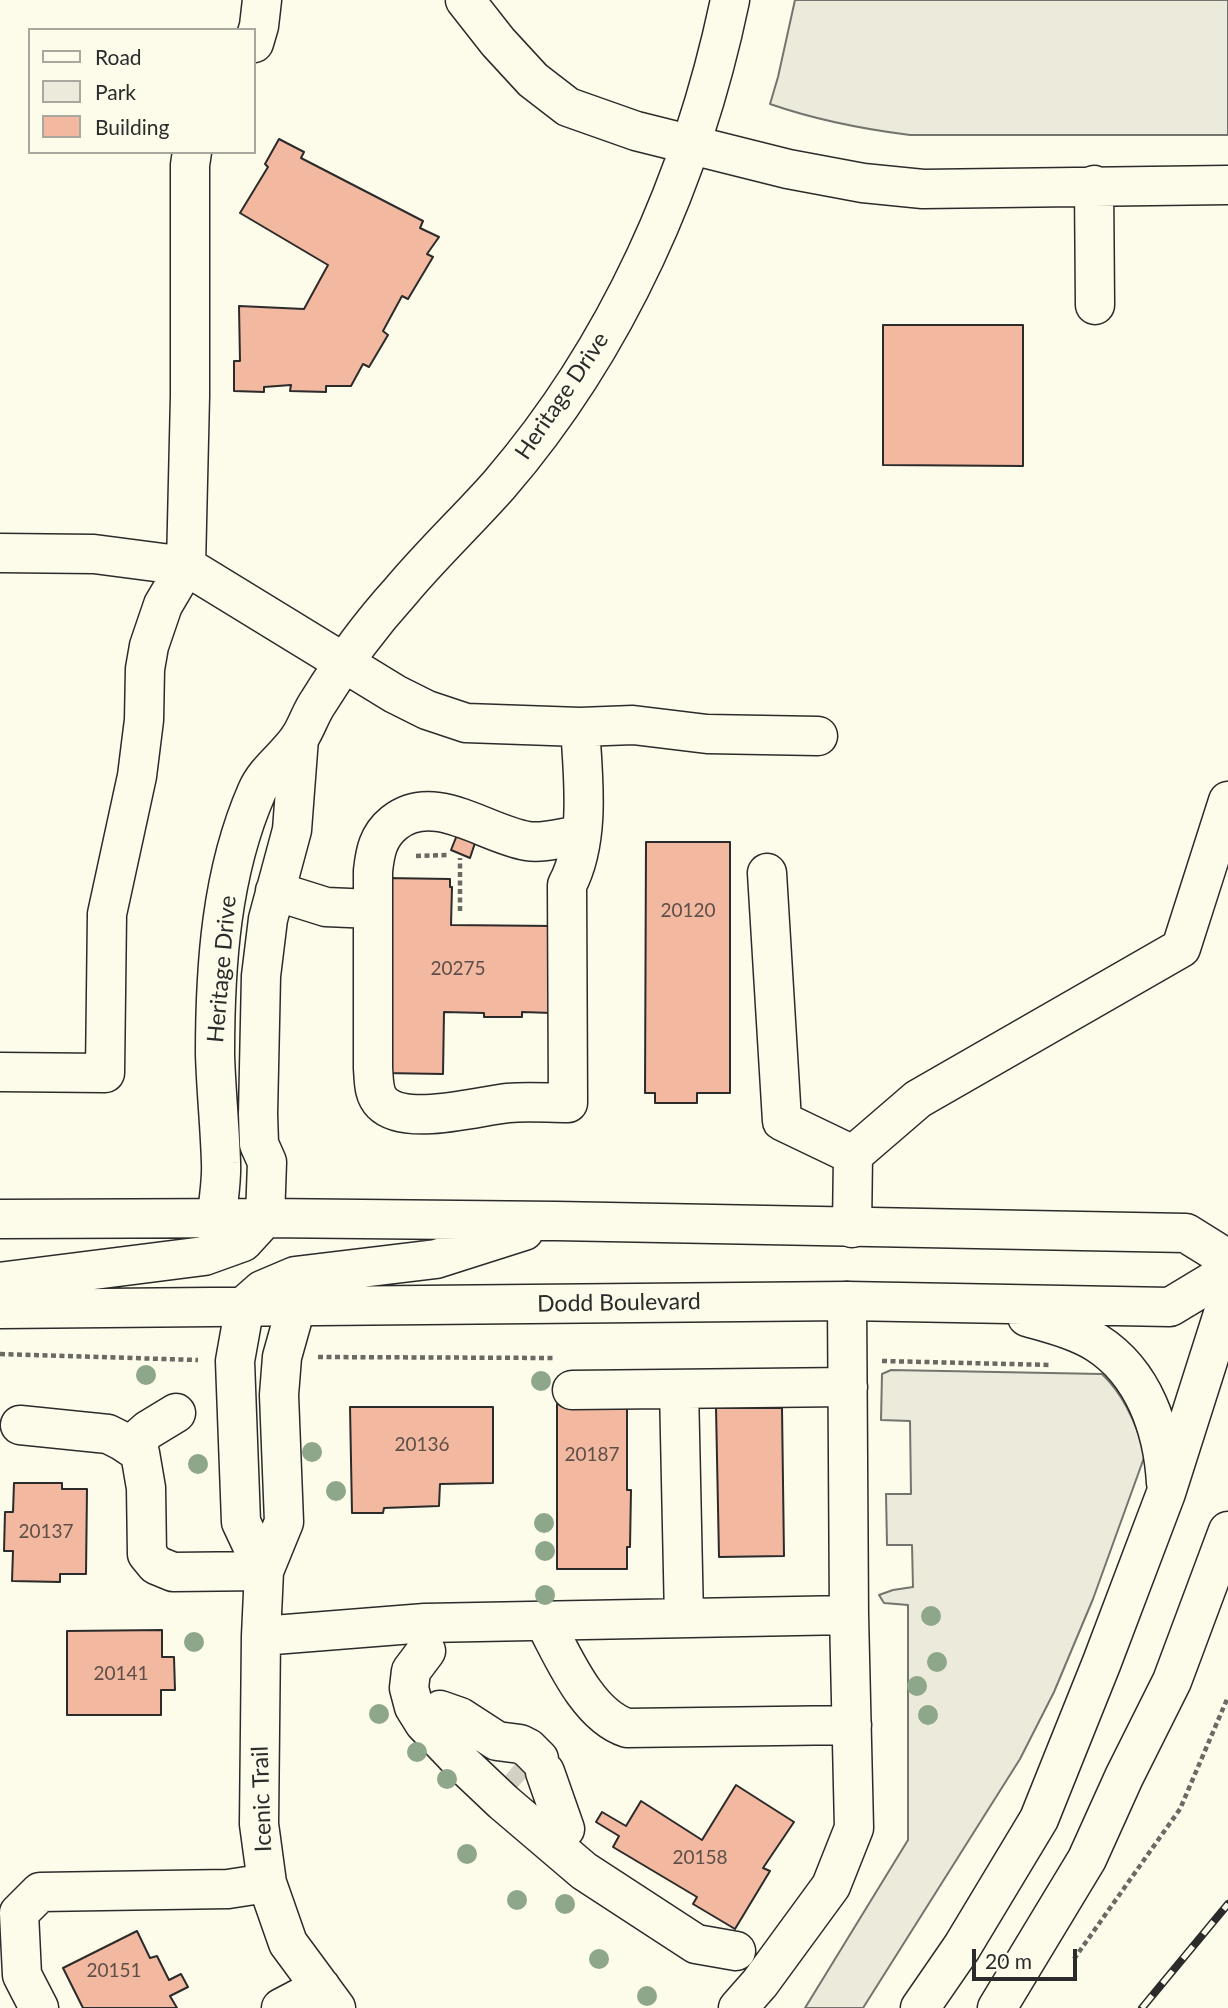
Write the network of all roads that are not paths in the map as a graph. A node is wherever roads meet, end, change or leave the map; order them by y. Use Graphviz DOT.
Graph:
graph roads {
  1 [pos="262,0"];
  2 [pos="465,0"];
  3 [pos="730,0"];
  4 [pos="256,32"];
  5 [pos="691,144"];
  6 [pos="192,154"];
  7 [pos="1094,186"];
  8 [pos="1228,186"];
  9 [pos="1095,305"];
  10 [pos="0,553"];
  11 [pos="186,566"];
  12 [pos="345,664"];
  13 [pos="580,727"];
  14 [pos="818,736"];
  15 [pos="299,738"];
  16 [pos="1228,801"];
  17 [pos="580,835"];
  18 [pos="767,873"];
  19 [pos="275,891"];
  20 [pos="373,909"];
  21 [pos="0,1072"];
  22 [pos="853,1155"];
  23 [pos="217,1218"];
  24 [pos="265,1218"];
  25 [pos="0,1219"];
  26 [pos="556,1221"];
  27 [pos="852,1228"];
  28 [pos="1228,1259"];
  29 [pos="1228,1272"];
  30 [pos="0,1282"];
  31 [pos="1228,1298"];
  32 [pos="847,1301"];
  33 [pos="977,1304"];
  34 [pos="245,1305"];
  35 [pos="296,1307"];
  36 [pos="0,1309"];
  37 [pos="848,1387"];
  38 [pos="679,1389"];
  39 [pos="572,1390"];
  40 [pos="176,1413"];
  41 [pos="20,1425"];
  42 [pos="130,1446"];
  43 [pos="1166,1493"];
  44 [pos="1228,1531"];
  45 [pos="264,1571"];
  46 [pos="849,1615"];
  47 [pos="684,1618"];
  48 [pos="544,1621"];
  49 [pos="261,1636"];
  50 [pos="425,1637"];
  51 [pos="852,1725"];
  52 [pos="267,1884"];
  53 [pos="736,1951"];
  54 [pos="768,1972"];
  55 [pos="328,1997"];
  56 [pos="40,2008"];
  57 [pos="281,2008"];
  58 [pos="738,2008"];
  59 [pos="920,2008"];
  60 [pos="997,2008"];
  1 -- 4 [label="main road"];
  2 -- 5 [label="main road"];
  3 -- 5 [label="main road, Heritage Drive"];
  5 -- 7 [label="main road"];
  5 -- 12 [label="main road, Heritage Drive"];
  6 -- 11 [label="main road"];
  7 -- 8 [label="main road"];
  7 -- 9 [label="main road"];
  10 -- 11 [label="main road"];
  11 -- 12 [label="main road"];
  11 -- 21 [label="main road"];
  12 -- 13 [label="main road"];
  12 -- 15 [label="main road, Heritage Drive"];
  13 -- 14 [label="main road"];
  13 -- 17 [label="main road"];
  15 -- 19 [label="main road, Heritage Drive"];
  15 -- 23 [label="main road, Heritage Drive"];
  16 -- 22 [label="main road"];
  17 -- 20 [label="main road"];
  17 -- 20 [label="main road"];
  18 -- 22 [label="main road"];
  19 -- 20 [label="main road"];
  19 -- 24 [label="main road, Heritage Drive"];
  22 -- 27 [label="main road"];
  23 -- 24 [label="main road"];
  23 -- 25 [label="main road"];
  24 -- 26 [label="main road"];
  24 -- 30 [label="main road"];
  26 -- 27 [label="main road"];
  26 -- 34 [label="main road"];
  27 -- 28 [label="main road"];
  29 -- 33 [label="main road, Dodd Boulevard"];
  31 -- 43 [label="main road"];
  32 -- 33 [label="main road, Dodd Boulevard"];
  32 -- 35 [label="main road, Dodd Boulevard"];
  32 -- 37 [label="main road"];
  33 -- 43 [label="main road"];
  34 -- 35 [label="main road, Dodd Boulevard"];
  34 -- 36 [label="main road, Dodd Boulevard"];
  34 -- 45 [label="main road, Icenic Trail"];
  35 -- 45 [label="main road, Icenic Trail"];
  37 -- 38 [label="main road"];
  37 -- 46 [label="main road"];
  38 -- 39 [label="main road"];
  38 -- 47 [label="main road"];
  40 -- 42 [label="main road"];
  41 -- 42 [label="main road"];
  42 -- 45 [label="main road"];
  43 -- 59 [label="main road"];
  44 -- 60 [label="main road"];
  45 -- 49 [label="main road, Icenic Trail"];
  46 -- 47 [label="main road"];
  46 -- 51 [label="main road"];
  47 -- 48 [label="main road"];
  48 -- 50 [label="main road"];
  48 -- 51 [label="main road"];
  49 -- 50 [label="main road"];
  49 -- 52 [label="main road, Icenic Trail"];
  50 -- 53 [label="main road"];
  50 -- 53 [label="main road"];
  51 -- 54 [label="main road"];
  52 -- 55 [label="main road, Icenic Trail"];
  52 -- 56 [label="main road"];
  53 -- 54 [label="main road"];
  54 -- 58 [label="main road"];
  55 -- 57 [label="main road"];
}
